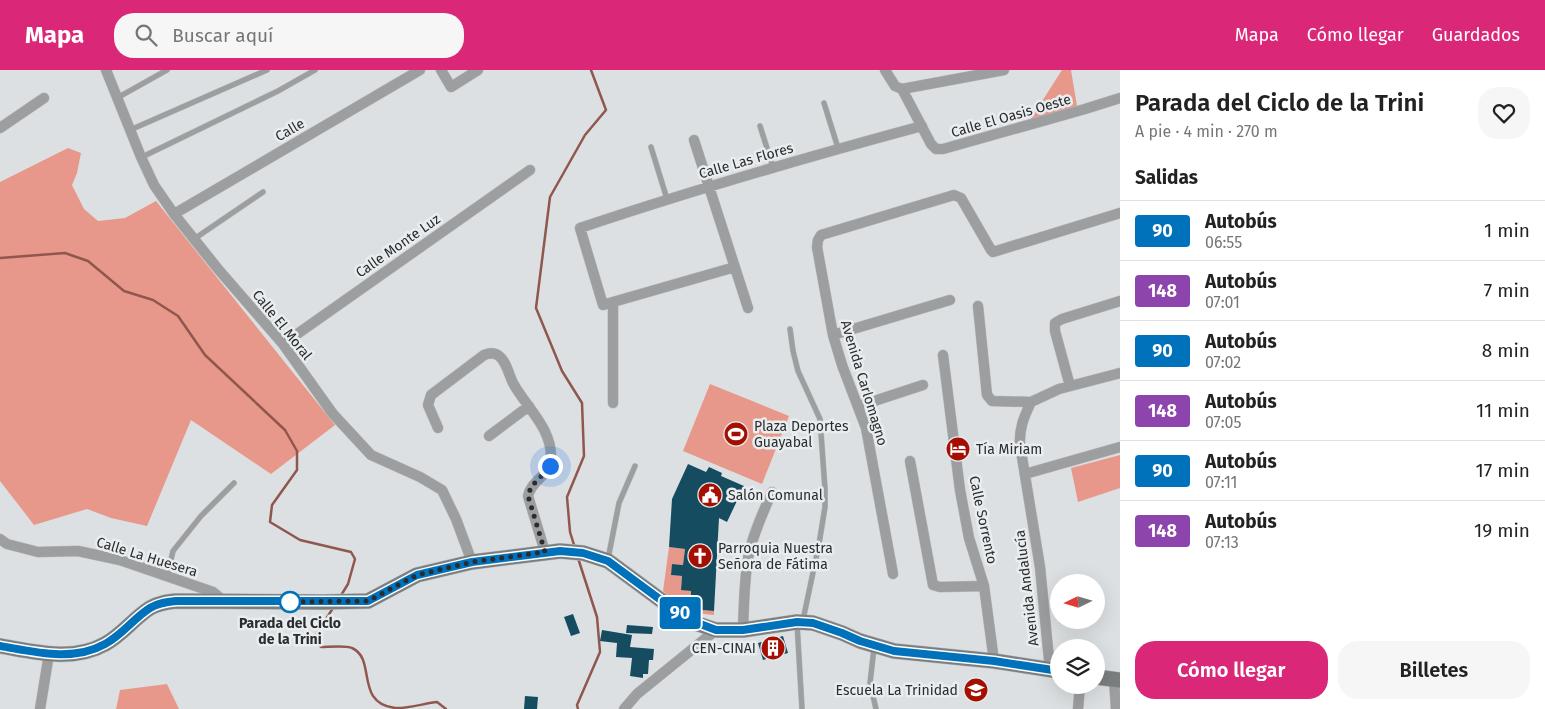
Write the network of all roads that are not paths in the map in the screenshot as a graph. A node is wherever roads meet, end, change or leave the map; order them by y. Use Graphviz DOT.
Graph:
graph roads {
  1 [pos="106,70"];
  2 [pos="167,70"];
  3 [pos="267,70"];
  4 [pos="315,70"];
  5 [pos="420,70"];
  6 [pos="441,70"];
  7 [pos="478,70"];
  8 [pos="885,70"];
  9 [pos="1004,70"];
  10 [pos="902,89"];
  11 [pos="44,98"];
  12 [pos="117,98"];
  13 [pos="1120,98"];
  14 [pos="824,103"];
  15 [pos="760,126"];
  16 [pos="922,126"];
  17 [pos="0,128"];
  18 [pos="130,130"];
  19 [pos="694,140"];
  20 [pos="651,147"];
  21 [pos="838,148"];
  22 [pos="141,158"];
  23 [pos="773,168"];
  24 [pos="530,170"];
  25 [pos="709,186"];
  26 [pos="263,192"];
  27 [pos="667,198"];
  28 [pos="1120,213"];
  29 [pos="174,214"];
  30 [pos="194,239"];
  31 [pos="735,267"];
  32 [pos="950,300"];
  33 [pos="1120,301"];
  34 [pos="613,302"];
  35 [pos="978,306"];
  36 [pos="748,308"];
  37 [pos="790,329"];
  38 [pos="834,335"];
  39 [pos="283,344"];
  40 [pos="943,356"];
  41 [pos="1120,373"];
  42 [pos="923,385"];
  43 [pos="1070,386"];
  44 [pos="1031,402"];
  45 [pos="612,403"];
  46 [pos="529,406"];
  47 [pos="859,406"];
  48 [pos="438,428"];
  49 [pos="489,436"];
  50 [pos="1120,447"];
  51 [pos="910,461"];
  52 [pos="635,466"];
  53 [pos="1025,474"];
  54 [pos="234,482"];
  55 [pos="772,492"];
  56 [pos="0,538"];
  57 [pos="553,552"];
  58 [pos="608,561"];
  59 [pos="472,562"];
  60 [pos="893,574"];
  61 [pos="167,578"];
  62 [pos="984,586"];
  63 [pos="224,601"];
  64 [pos="799,623"];
  65 [pos="716,630"];
  66 [pos="743,630"];
  67 [pos="1050,641"];
  68 [pos="0,646"];
  69 [pos="875,646"];
  70 [pos="49,654"];
  71 [pos="994,661"];
  72 [pos="1050,669"];
  73 [pos="1117,680"];
  74 [pos="1079,694"];
  75 [pos="40,709"];
  76 [pos="624,709"];
  77 [pos="802,709"];
  78 [pos="876,709"];
  79 [pos="1078,709"];
  80 [pos="1116,709"];
  1 -- 12 [label="street, Calle El Moral"];
  2 -- 12 [label="lane"];
  3 -- 18 [label="lane"];
  4 -- 22 [label="lane"];
  5 -- 29 [label="street, Calle"];
  6 -- 7 [label="street"];
  8 -- 10 [label="street, Calle El Oasis Oeste"];
  9 -- 10 [label="street"];
  10 -- 16 [label="street, Calle El Oasis Oeste"];
  11 -- 17 [label="street"];
  12 -- 18 [label="street, Calle El Moral"];
  13 -- 16 [label="street, Calle El Oasis Oeste"];
  14 -- 21 [label="lane"];
  15 -- 23 [label="lane"];
  16 -- 21 [label="street, Calle Las Flores"];
  18 -- 22 [label="street, Calle El Moral"];
  19 -- 25 [label="street"];
  20 -- 27 [label="lane"];
  21 -- 23 [label="street, Calle Las Flores"];
  22 -- 29 [label="street, Calle El Moral"];
  23 -- 25 [label="street, Calle Las Flores"];
  24 -- 39 [label="street, Calle Monte Luz"];
  25 -- 27 [label="street, Calle Las Flores"];
  25 -- 31 [label="street"];
  26 -- 30 [label="lane"];
  27 -- 34 [label="street, Calle Las Flores"];
  28 -- 38 [label="street, Avenida Carlomagno"];
  29 -- 30 [label="street, Calle El Moral"];
  30 -- 39 [label="street, Calle El Moral"];
  31 -- 34 [label="street"];
  31 -- 36 [label="street"];
  32 -- 38 [label="street"];
  33 -- 43 [label="street"];
  34 -- 45 [label="street"];
  35 -- 44 [label="street"];
  37 -- 64 [label="lane"];
  38 -- 47 [label="street, Avenida Carlomagno"];
  39 -- 59 [label="street, Calle El Moral"];
  40 -- 62 [label="street, Calle Sorrento"];
  41 -- 43 [label="street"];
  42 -- 47 [label="street"];
  43 -- 44 [label="street"];
  44 -- 53 [label="street, Avenida Andalucía"];
  46 -- 48 [label="street"];
  46 -- 49 [label="street"];
  46 -- 57 [label="street"];
  47 -- 60 [label="street, Avenida Carlomagno"];
  50 -- 53 [label="street"];
  51 -- 62 [label="street"];
  52 -- 58 [label="lane"];
  53 -- 67 [label="street, Avenida Andalucía"];
  54 -- 61 [label="lane"];
  55 -- 66 [label="street"];
  56 -- 61 [label="street, Calle La Huesera"];
  57 -- 58 [label="main road"];
  57 -- 59 [label="main road"];
  58 -- 65 [label="main road"];
  59 -- 63 [label="main road"];
  61 -- 63 [label="street, Calle La Huesera"];
  62 -- 71 [label="street, Calle Sorrento"];
  63 -- 70 [label="main road"];
  64 -- 66 [label="main road"];
  64 -- 69 [label="main road"];
  64 -- 77 [label="lane"];
  65 -- 66 [label="main road"];
  65 -- 76 [label="street"];
  68 -- 70 [label="main road"];
  69 -- 71 [label="main road"];
  69 -- 78 [label="lane"];
  70 -- 75 [label="street"];
  71 -- 72 [label="main road"];
  73 -- 80 [label="street"];
  74 -- 79 [label="street"];
}
